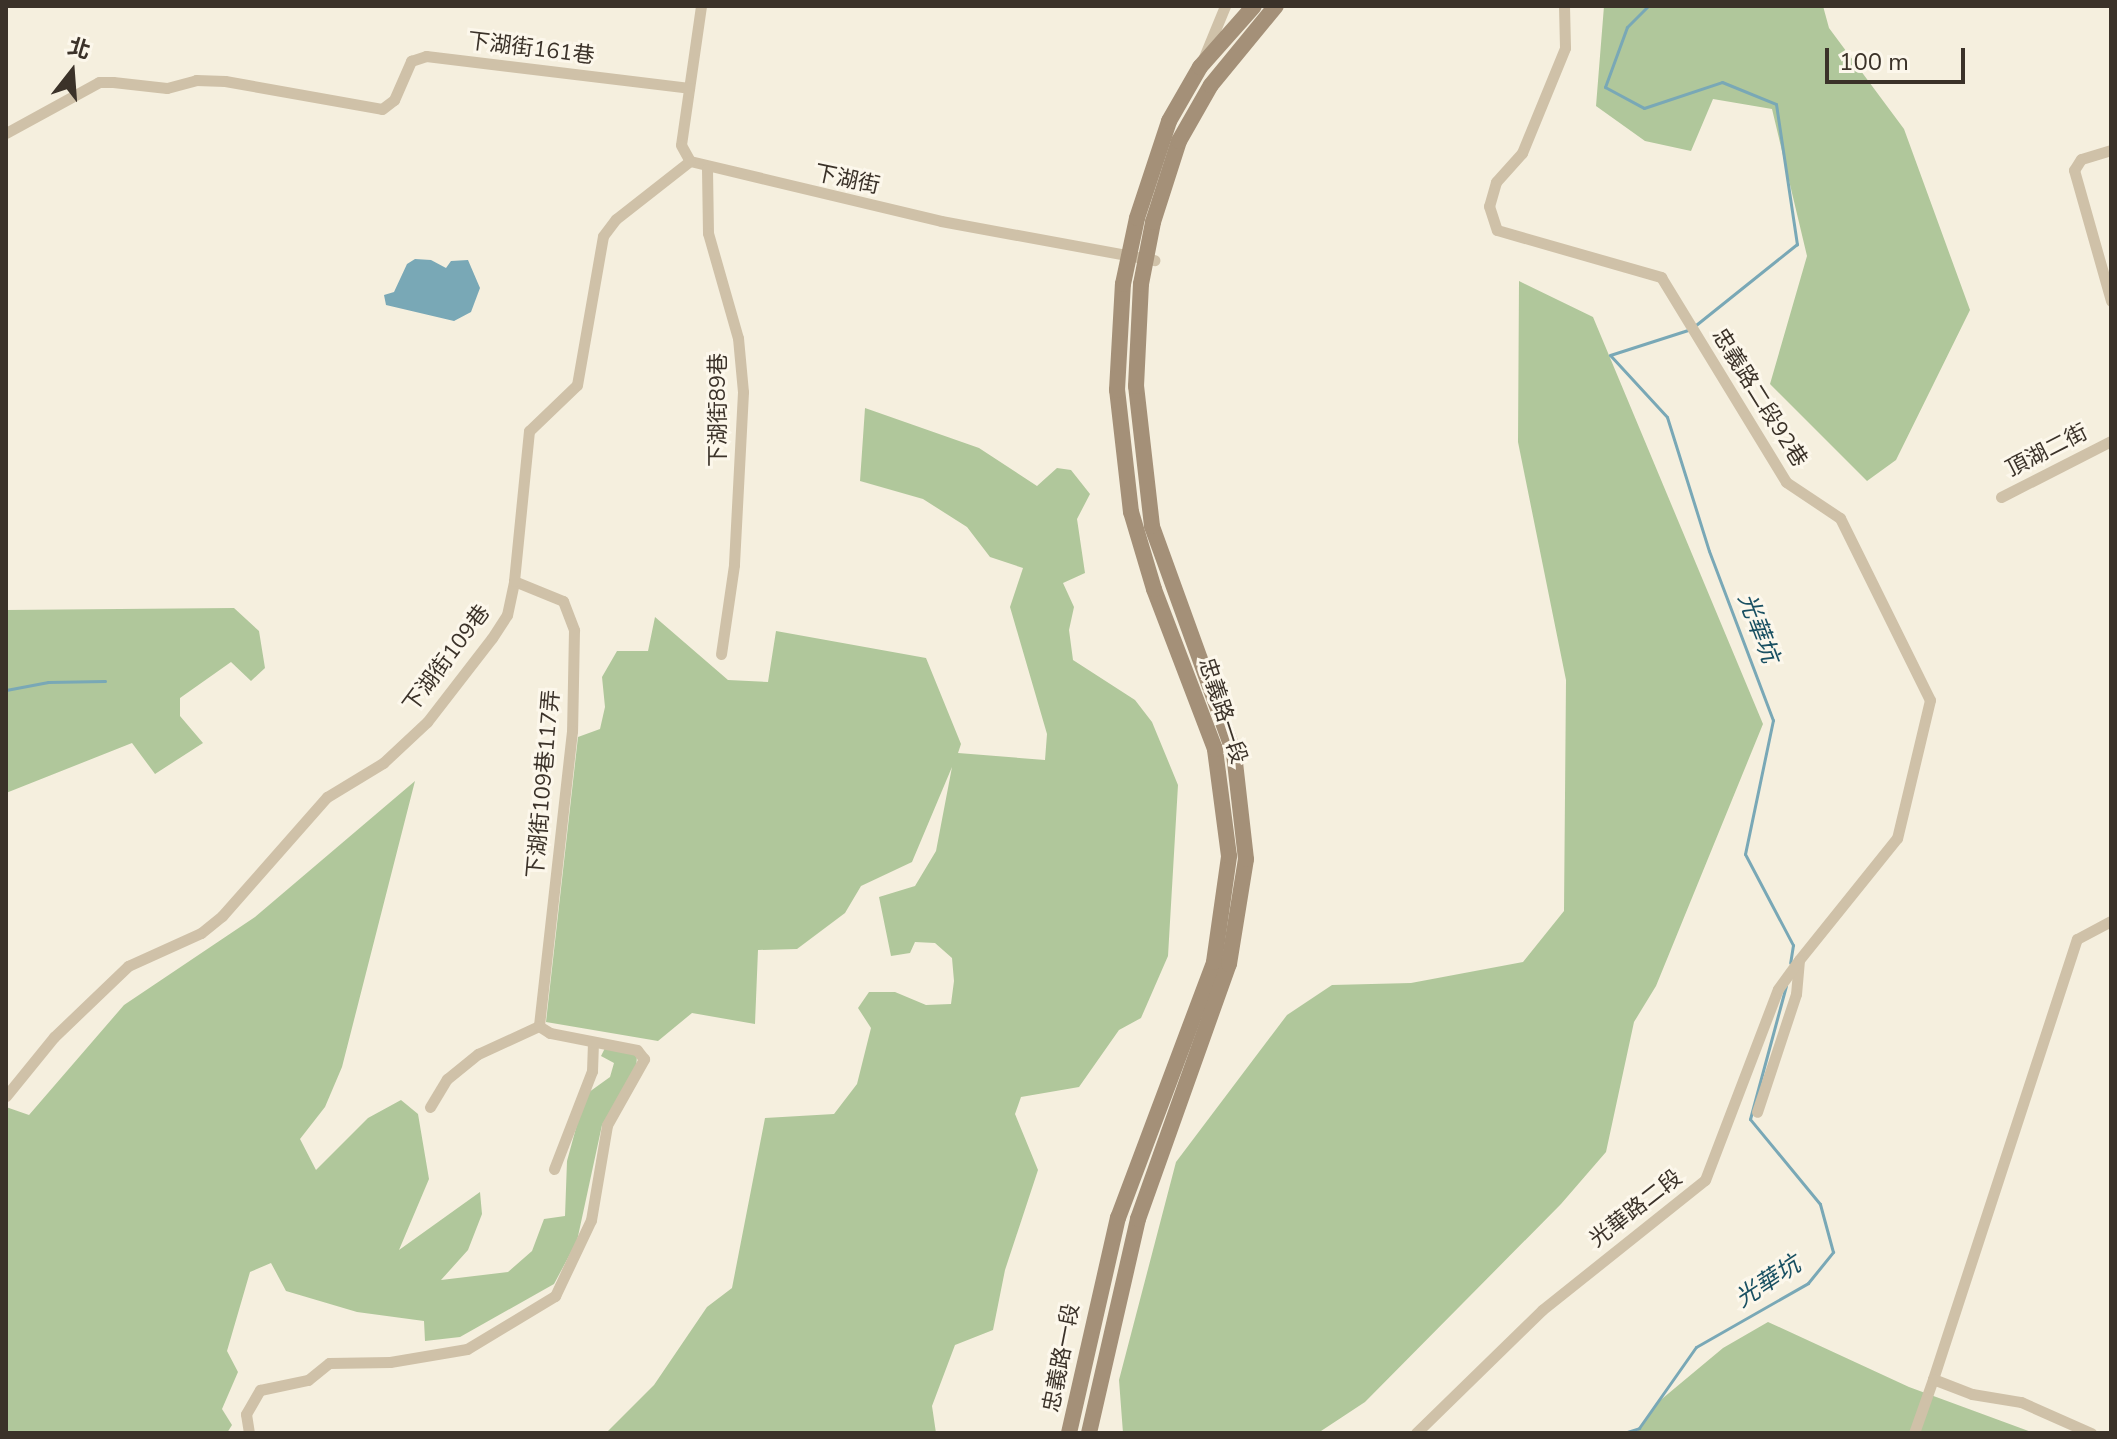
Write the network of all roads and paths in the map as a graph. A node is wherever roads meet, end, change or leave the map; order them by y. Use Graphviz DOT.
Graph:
graph roads {
  1 [pos="701,6"];
  2 [pos="1225,6"];
  3 [pos="1254,6"];
  4 [pos="1276,6"];
  5 [pos="1564,6"];
  6 [pos="1200,67"];
  7 [pos="689,88"];
  8 [pos="6,133"];
  9 [pos="2111,150"];
  10 [pos="690,161"];
  11 [pos="707,169"];
  12 [pos="1128,254"];
  13 [pos="1149,259"];
  14 [pos="2111,301"];
  15 [pos="2111,441"];
  16 [pos="2001,497"];
  17 [pos="514,581"];
  18 [pos="1177,626"];
  19 [pos="721,654"];
  20 [pos="2111,921"];
  21 [pos="1799,960"];
  22 [pos="539,1026"];
  23 [pos="593,1043"];
  24 [pos="6,1096"];
  25 [pos="430,1107"];
  26 [pos="1757,1112"];
  27 [pos="1136,1148"];
  28 [pos="1163,1158"];
  29 [pos="554,1169"];
  30 [pos="1933,1379"];
  31 [pos="249,1433"];
  32 [pos="1069,1433"];
  33 [pos="1089,1433"];
  34 [pos="1416,1433"];
  35 [pos="1914,1433"];
  36 [pos="2091,1433"];
  1 -- 7 [label="street"];
  2 -- 6 [label="street"];
  3 -- 6 [label="main road, 忠義路一段"];
  4 -- 13 [label="main road, 忠義路一段"];
  5 -- 21 [label="street, 忠義路二段92巷"];
  6 -- 12 [label="main road, 忠義路一段"];
  7 -- 8 [label="street, 下湖街161巷"];
  7 -- 10 [label="street"];
  9 -- 14 [label="street"];
  10 -- 11 [label="street, 下湖街"];
  10 -- 17 [label="street, 下湖街109巷"];
  11 -- 12 [label="street, 下湖街"];
  11 -- 19 [label="street, 下湖街89巷"];
  12 -- 13 [label="street, 下湖街"];
  12 -- 18 [label="main road, 忠義路一段"];
  13 -- 18 [label="main road, 忠義路一段"];
  15 -- 16 [label="street, 頂湖二街"];
  17 -- 22 [label="street, 下湖街109巷117弄"];
  17 -- 24 [label="street, 下湖街109巷"];
  18 -- 27 [label="main road, 忠義路一段"];
  18 -- 28 [label="main road, 忠義路一段"];
  20 -- 30 [label="street"];
  21 -- 26 [label="street"];
  21 -- 34 [label="street, 光華路二段"];
  22 -- 23 [label="street"];
  22 -- 25 [label="street"];
  23 -- 29 [label="street"];
  23 -- 31 [label="street"];
  27 -- 28 [label="main road"];
  27 -- 32 [label="main road, 忠義路一段"];
  28 -- 33 [label="main road, 忠義路一段"];
  30 -- 35 [label="street"];
  30 -- 36 [label="street"];
}
